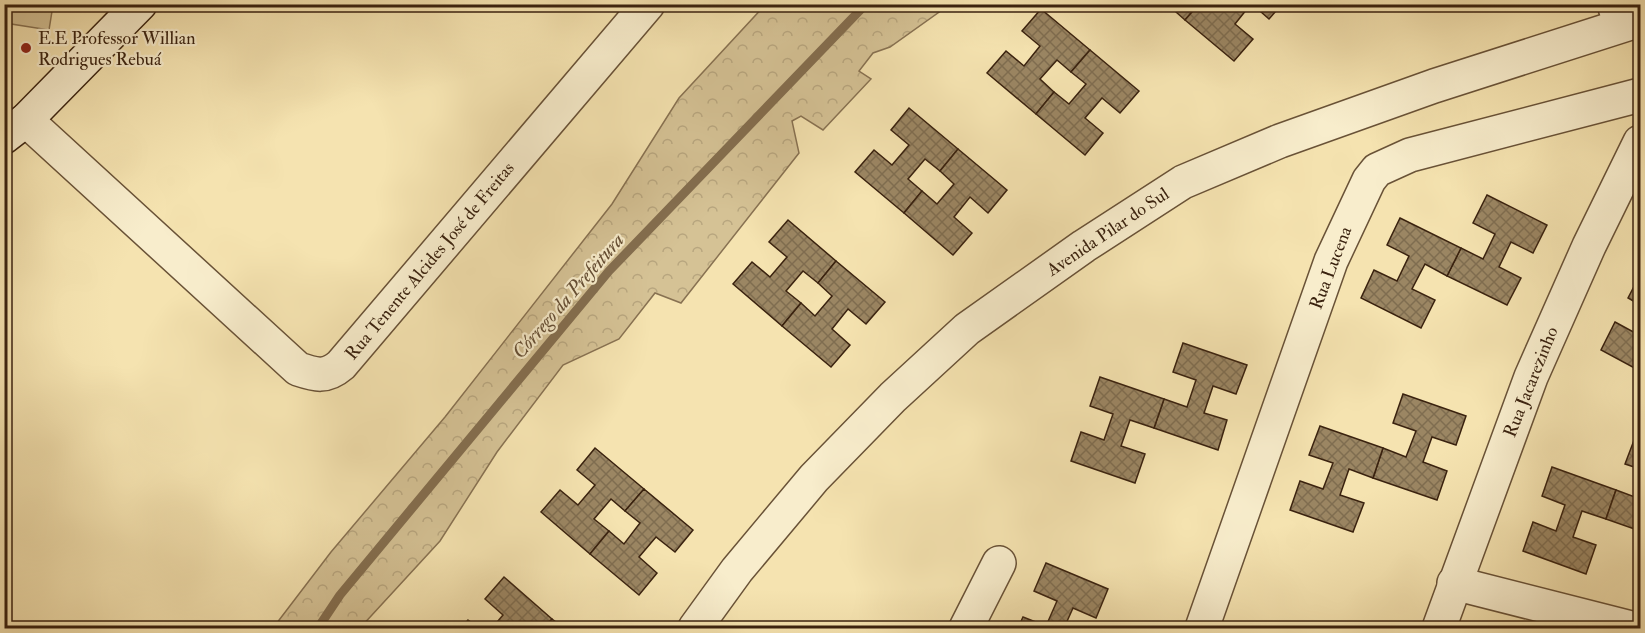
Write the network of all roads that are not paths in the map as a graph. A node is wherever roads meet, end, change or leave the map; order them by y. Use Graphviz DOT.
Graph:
graph roads {
  1 [pos="140,4"];
  2 [pos="648,4"];
  3 [pos="1620,17"];
  4 [pos="1641,95"];
  5 [pos="15,128"];
  6 [pos="1641,142"];
  7 [pos="999,563"];
  8 [pos="1454,583"];
  9 [pos="695,628"];
  10 [pos="966,628"];
  11 [pos="1202,628"];
  12 [pos="1439,628"];
  13 [pos="1631,628"];
  1 -- 5 [label="street"];
  2 -- 5 [label="street, Rua Tenente Alcides José de Freitas"];
  3 -- 9 [label="street, Avenida Pilar do Sul"];
  4 -- 11 [label="street, Rua Lucena"];
  6 -- 8 [label="street, Rua Jacarezinho"];
  7 -- 10 [label="street"];
  8 -- 12 [label="street, Rua Jacarezinho"];
  8 -- 13 [label="street"];
}
